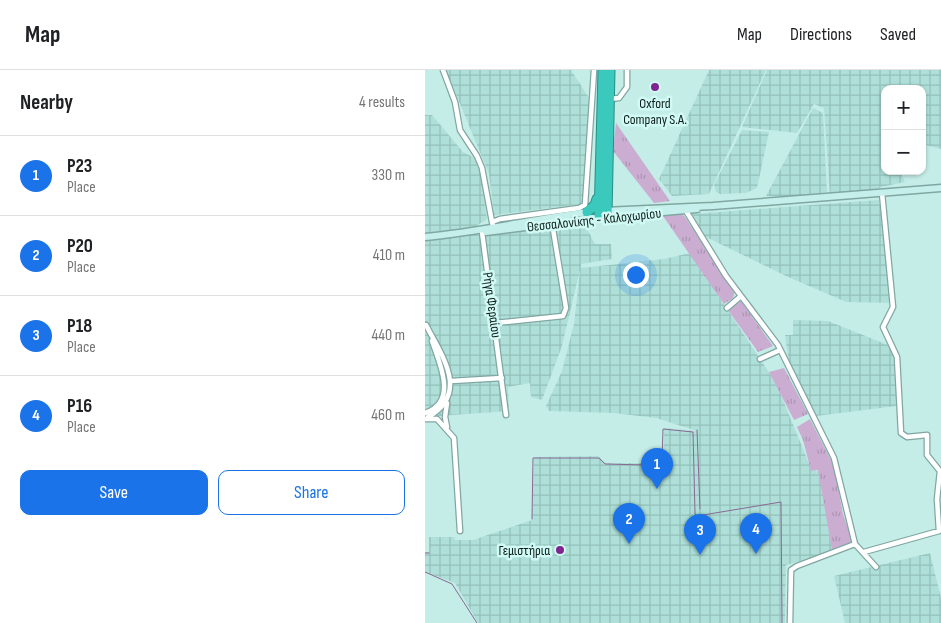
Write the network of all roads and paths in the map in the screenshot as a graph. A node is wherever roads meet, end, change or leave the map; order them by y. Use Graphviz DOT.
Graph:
graph roads {
  1 [pos="443,70"];
  2 [pos="594,70"];
  3 [pos="603,70"];
  4 [pos="610,70"];
  5 [pos="627,70"];
  6 [pos="608,98"];
  7 [pos="941,188"];
  8 [pos="882,193"];
  9 [pos="587,196"];
  10 [pos="598,196"];
  11 [pos="713,206"];
  12 [pos="683,211"];
  13 [pos="587,212"];
  14 [pos="603,214"];
  15 [pos="552,223"];
  16 [pos="493,226"];
  17 [pos="478,232"];
  18 [pos="425,237"];
  19 [pos="741,296"];
  20 [pos="727,308"];
  21 [pos="426,323"];
  22 [pos="495,323"];
  23 [pos="780,350"];
  24 [pos="760,359"];
  25 [pos="502,378"];
  26 [pos="451,381"];
  27 [pos="448,398"];
  28 [pos="438,403"];
  29 [pos="431,411"];
  30 [pos="437,412"];
  31 [pos="425,413"];
  32 [pos="506,415"];
  33 [pos="425,419"];
  34 [pos="443,419"];
  35 [pos="460,531"];
  36 [pos="855,544"];
  37 [pos="864,552"];
  38 [pos="876,567"];
  39 [pos="790,623"];
  1 -- 16 [label="street"];
  2 -- 9 [label="street"];
  3 -- 10 [label="highway"];
  4 -- 6 [label="highway"];
  5 -- 6 [label="street"];
  6 -- 14 [label="highway"];
  7 -- 8 [label="main road, Θεσσαλονίκης - Καλοχωρίου"];
  8 -- 11 [label="main road, Θεσσαλονίκης - Καλοχωρίου"];
  8 -- 37 [label="street"];
  9 -- 10 [label="street"];
  9 -- 16 [label="street"];
  10 -- 13 [label="highway"];
  10 -- 14 [label="highway"];
  11 -- 12 [label="main road, Θεσσαλονίκης - Καλοχωρίου"];
  11 -- 14 [label="main road, Θεσσαλονίκης - Καλοχωρίου"];
  12 -- 14 [label="main road, Θεσσαλονίκης - Καλοχωρίου"];
  12 -- 19 [label="street"];
  13 -- 14 [label="main road, Θεσσαλονίκης - Καλοχωρίου"];
  13 -- 16 [label="main road, Θεσσαλονίκης - Καλοχωρίου"];
  14 -- 15 [label="main road, Θεσσαλονίκης - Καλοχωρίου"];
  15 -- 16 [label="main road, Θεσσαλονίκης - Καλοχωρίου"];
  15 -- 22 [label="street"];
  16 -- 17 [label="main road"];
  17 -- 18 [label="main road"];
  17 -- 22 [label="street, Ρήγα Φεραίου"];
  19 -- 20 [label="street"];
  19 -- 23 [label="street"];
  21 -- 26 [label="street"];
  21 -- 28 [label="street"];
  22 -- 25 [label="street, Ρήγα Φεραίου"];
  23 -- 24 [label="street"];
  23 -- 36 [label="street"];
  25 -- 26 [label="street"];
  25 -- 32 [label="street, Ρήγα Φεραίου"];
  26 -- 27 [label="street"];
  27 -- 30 [label="street"];
  27 -- 34 [label="street"];
  28 -- 29 [label="street"];
  28 -- 30 [label="street"];
  29 -- 30 [label="street"];
  29 -- 31 [label="street"];
  30 -- 33 [label="street"];
  30 -- 34 [label="street"];
  33 -- 34 [label="street"];
  34 -- 35 [label="street"];
  36 -- 37 [label="street"];
  36 -- 39 [label="street"];
  37 -- 38 [label="street"];
}
